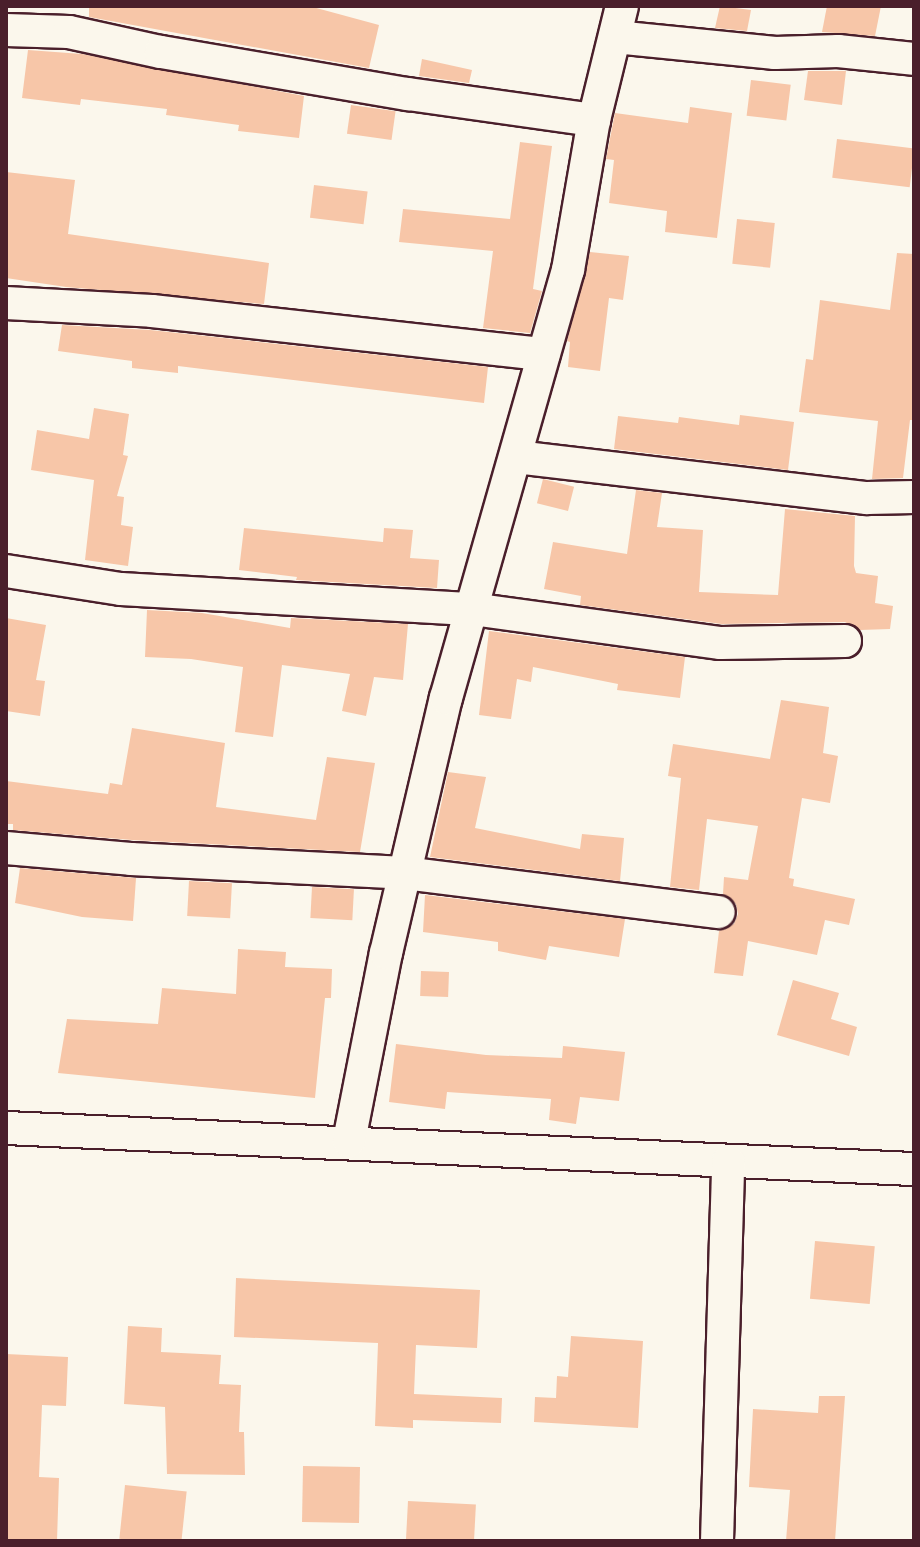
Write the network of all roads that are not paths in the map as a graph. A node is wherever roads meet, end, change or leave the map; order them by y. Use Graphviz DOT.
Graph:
graph roads {
  1 [pos="619,21"];
  2 [pos="6,30"];
  3 [pos="913,53"];
  4 [pos="594,120"];
  5 [pos="6,303"];
  6 [pos="544,354"];
  7 [pos="516,457"];
  8 [pos="914,497"];
  9 [pos="6,571"];
  10 [pos="472,609"];
  11 [pos="845,641"];
  12 [pos="6,848"];
  13 [pos="405,873"];
  14 [pos="719,912"];
  15 [pos="6,1128"];
  16 [pos="349,1141"];
  17 [pos="728,1161"];
  18 [pos="914,1169"];
  19 [pos="717,1541"];
  1 -- 3 [label="street"];
  1 -- 4 [label="street"];
  2 -- 4 [label="street"];
  4 -- 6 [label="street"];
  5 -- 6 [label="street"];
  6 -- 7 [label="street"];
  7 -- 8 [label="street"];
  7 -- 10 [label="street"];
  9 -- 10 [label="street"];
  10 -- 11 [label="street"];
  10 -- 13 [label="street"];
  12 -- 13 [label="street"];
  13 -- 14 [label="street"];
  13 -- 16 [label="street"];
  15 -- 16 [label="street"];
  16 -- 17 [label="street"];
  17 -- 18 [label="street"];
  17 -- 19 [label="street"];
}
